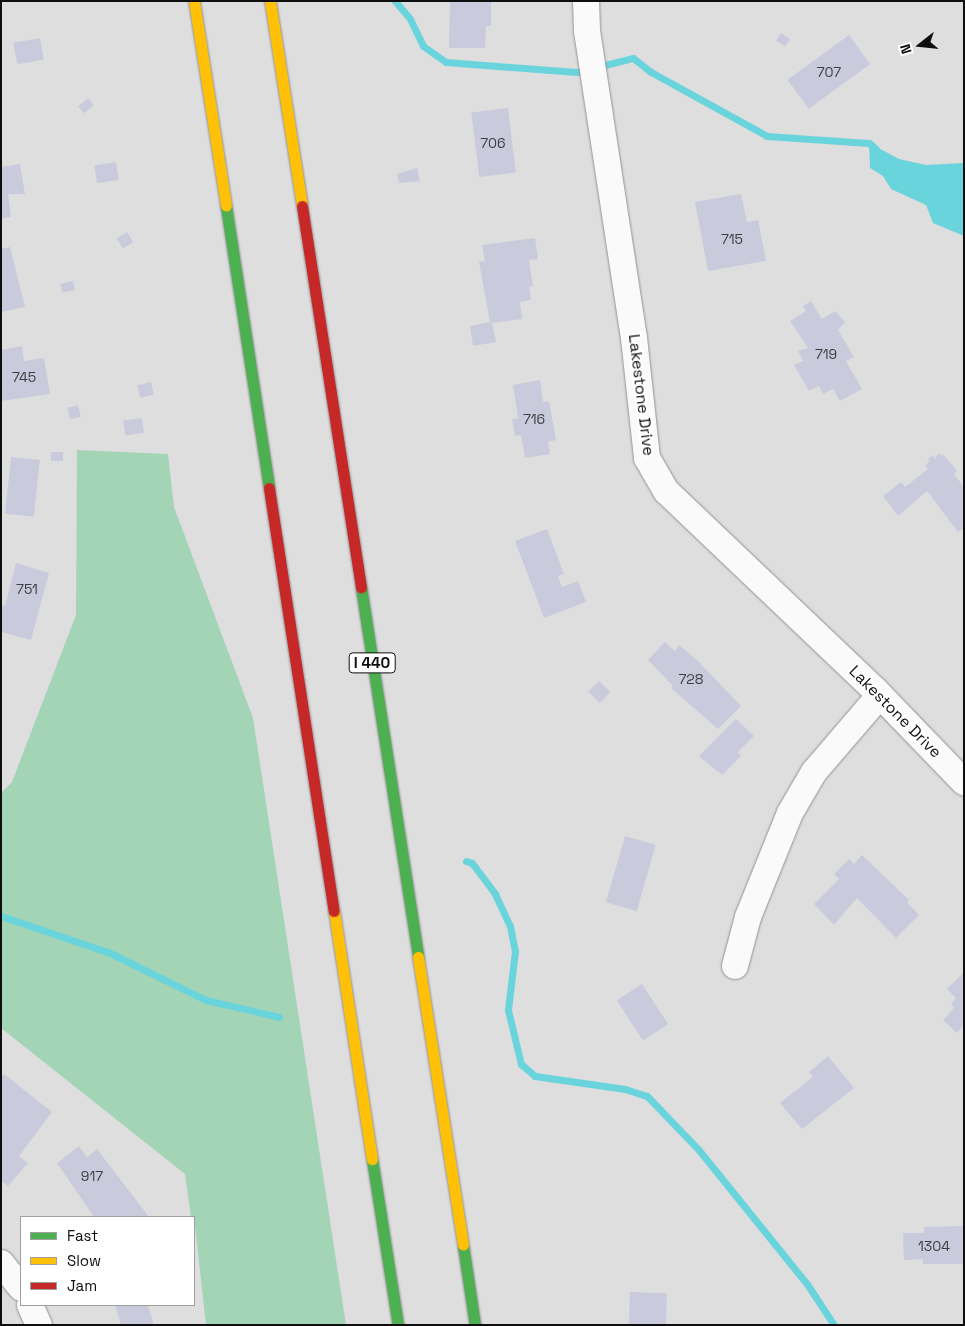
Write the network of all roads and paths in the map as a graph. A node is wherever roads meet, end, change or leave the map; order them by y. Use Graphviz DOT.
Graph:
graph roads {
  1 [pos="194,1"];
  2 [pos="270,1"];
  3 [pos="586,1"];
  4 [pos="880,695"];
  5 [pos="964,782"];
  6 [pos="735,966"];
  7 [pos="1,1263"];
  8 [pos="20,1287"];
  9 [pos="30,1306"];
  10 [pos="39,1325"];
  11 [pos="398,1325"];
  12 [pos="475,1325"];
  1 -- 11 [label="highway"];
  2 -- 12 [label="highway, I 440"];
  3 -- 4 [label="street, Lakestone Drive"];
  4 -- 5 [label="street, Lakestone Drive"];
  4 -- 6 [label="street"];
  7 -- 8 [label="street"];
  9 -- 10 [label="street"];
}
